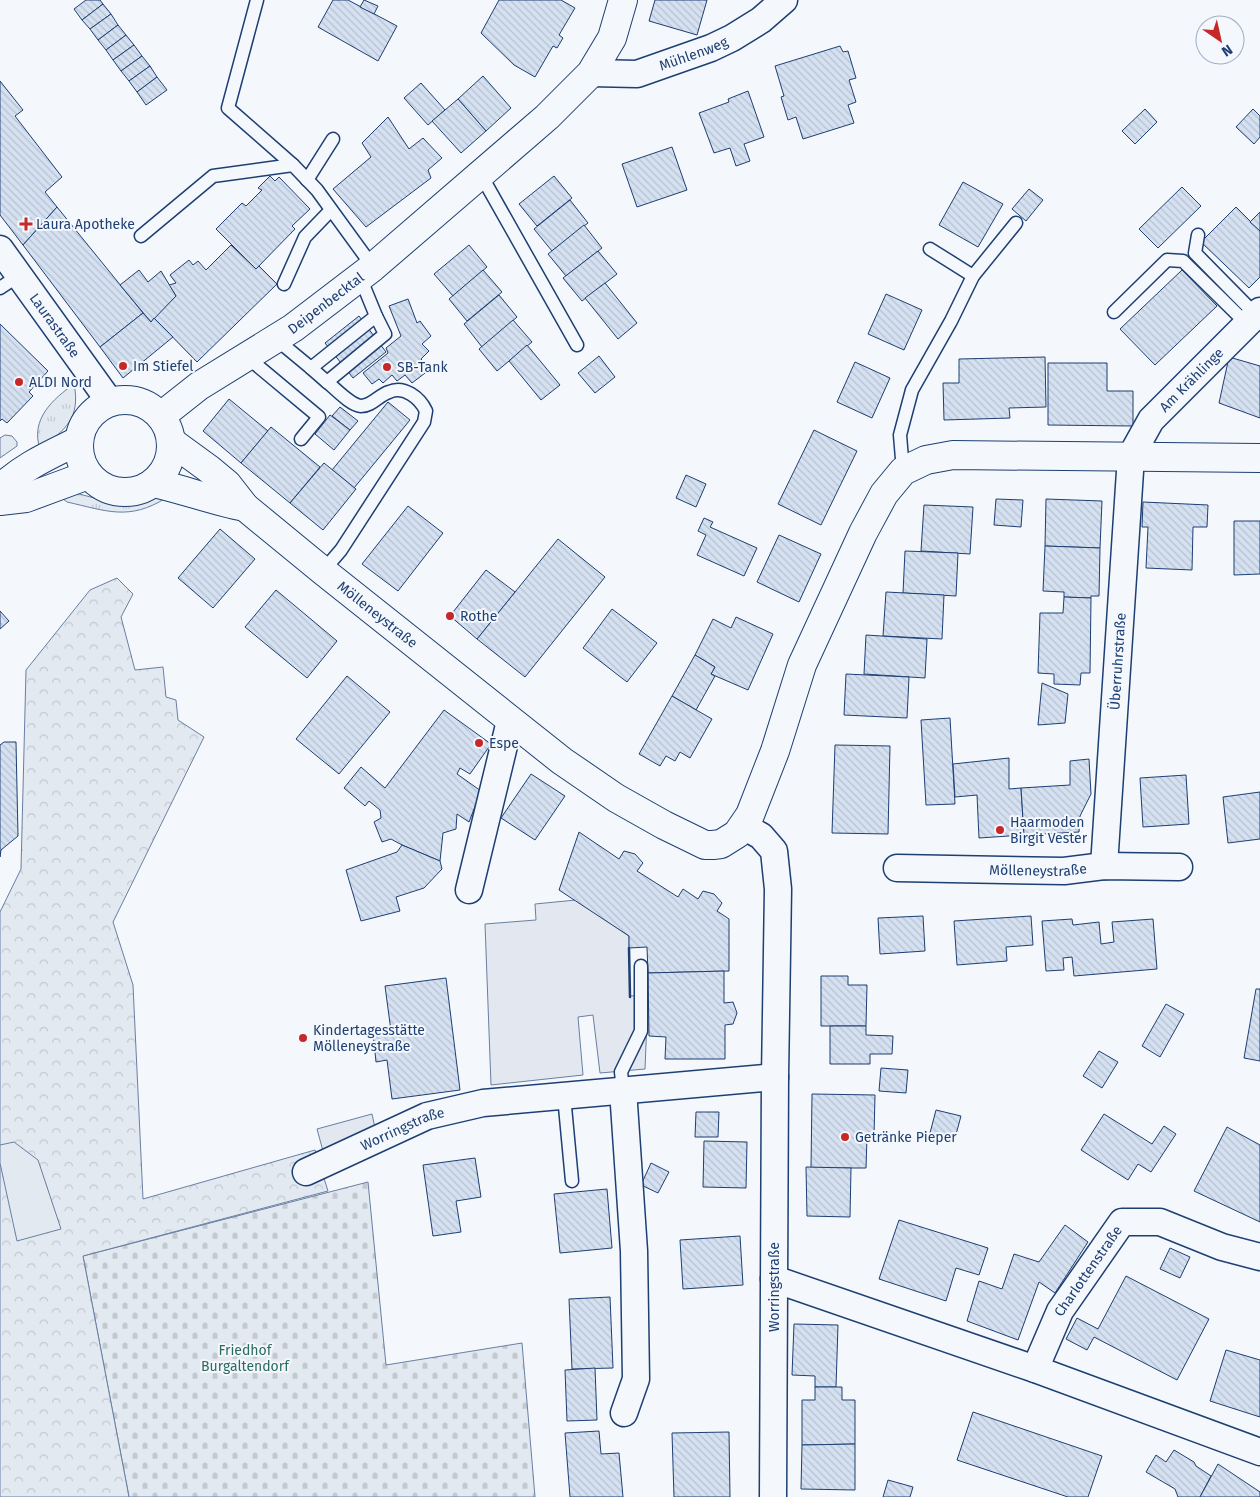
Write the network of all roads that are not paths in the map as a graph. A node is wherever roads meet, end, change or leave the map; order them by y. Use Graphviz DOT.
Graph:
graph roads {
  1 [pos="257,0"];
  2 [pos="623,0"];
  3 [pos="784,0"];
  4 [pos="591,73"];
  5 [pos="333,139"];
  6 [pos="293,165"];
  7 [pos="481,175"];
  8 [pos="307,180"];
  9 [pos="331,210"];
  10 [pos="1016,223"];
  11 [pos="1198,235"];
  12 [pos="141,236"];
  13 [pos="0,249"];
  14 [pos="930,249"];
  15 [pos="366,272"];
  16 [pos="973,276"];
  17 [pos="9,282"];
  18 [pos="284,284"];
  19 [pos="1114,312"];
  20 [pos="376,316"];
  21 [pos="1254,317"];
  22 [pos="276,339"];
  23 [pos="577,345"];
  24 [pos="247,358"];
  25 [pos="311,368"];
  26 [pos="327,382"];
  27 [pos="110,402"];
  28 [pos="161,416"];
  29 [pos="301,439"];
  30 [pos="78,441"];
  31 [pos="172,442"];
  32 [pos="1131,456"];
  33 [pos="1260,458"];
  34 [pos="903,471"];
  35 [pos="88,475"];
  36 [pos="154,483"];
  37 [pos="0,489"];
  38 [pos="0,501"];
  39 [pos="245,507"];
  40 [pos="323,571"];
  41 [pos="510,721"];
  42 [pos="743,826"];
  43 [pos="1104,866"];
  44 [pos="1179,867"];
  45 [pos="897,868"];
  46 [pos="470,890"];
  47 [pos="641,966"];
  48 [pos="775,1078"];
  49 [pos="623,1090"];
  50 [pos="564,1096"];
  51 [pos="306,1172"];
  52 [pos="572,1181"];
  53 [pos="1260,1257"];
  54 [pos="774,1279"];
  55 [pos="1034,1369"];
  56 [pos="624,1413"];
  57 [pos="1260,1452"];
  58 [pos="773,1497"];
  1 -- 6 [label="lane"];
  2 -- 4 [label="main road, Deipenbecktal"];
  3 -- 4 [label="street, Mühlenweg"];
  4 -- 7 [label="main road, Deipenbecktal"];
  5 -- 8 [label="lane"];
  6 -- 8 [label="lane"];
  6 -- 12 [label="lane"];
  7 -- 15 [label="main road, Deipenbecktal"];
  7 -- 23 [label="lane"];
  8 -- 9 [label="lane"];
  9 -- 15 [label="lane"];
  9 -- 18 [label="lane"];
  10 -- 16 [label="lane"];
  11 -- 21 [label="lane"];
  13 -- 17 [label="street, Laurastraße"];
  14 -- 16 [label="lane"];
  15 -- 20 [label="lane"];
  15 -- 22 [label="main road, Deipenbecktal"];
  16 -- 34 [label="lane"];
  17 -- 27 [label="street, Laurastraße"];
  19 -- 21 [label="lane"];
  20 -- 25 [label="lane"];
  20 -- 26 [label="lane"];
  21 -- 32 [label="street, Am Krählinge"];
  22 -- 24 [label="main road, Deipenbecktal"];
  22 -- 25 [label="lane"];
  24 -- 28 [label="main road, Deipenbecktal"];
  24 -- 29 [label="lane"];
  25 -- 26 [label="lane"];
  26 -- 40 [label="lane"];
  27 -- 28 [label="main road"];
  27 -- 30 [label="main road"];
  28 -- 31 [label="main road"];
  30 -- 35 [label="main road"];
  30 -- 37 [label="main road"];
  31 -- 36 [label="main road"];
  31 -- 39 [label="main road, Mölleneystraße"];
  32 -- 33 [label="main road"];
  32 -- 34 [label="main road"];
  32 -- 43 [label="street, Überruhrstraße"];
  34 -- 42 [label="main road"];
  35 -- 36 [label="main road"];
  35 -- 38 [label="main road"];
  36 -- 39 [label="main road, Mölleneystraße"];
  39 -- 40 [label="main road, Mölleneystraße"];
  40 -- 41 [label="main road, Mölleneystraße"];
  41 -- 42 [label="main road, Mölleneystraße"];
  41 -- 46 [label="street"];
  42 -- 48 [label="street, Worringstraße"];
  43 -- 44 [label="street, Mölleneystraße"];
  43 -- 45 [label="street, Mölleneystraße"];
  47 -- 49 [label="lane"];
  48 -- 49 [label="street, Worringstraße"];
  48 -- 54 [label="street, Worringstraße"];
  49 -- 50 [label="street, Worringstraße"];
  49 -- 56 [label="street"];
  50 -- 51 [label="street, Worringstraße"];
  50 -- 52 [label="lane"];
  53 -- 55 [label="street, Charlottenstraße"];
  54 -- 55 [label="street"];
  54 -- 58 [label="street, Worringstraße"];
  55 -- 57 [label="street"];
}
